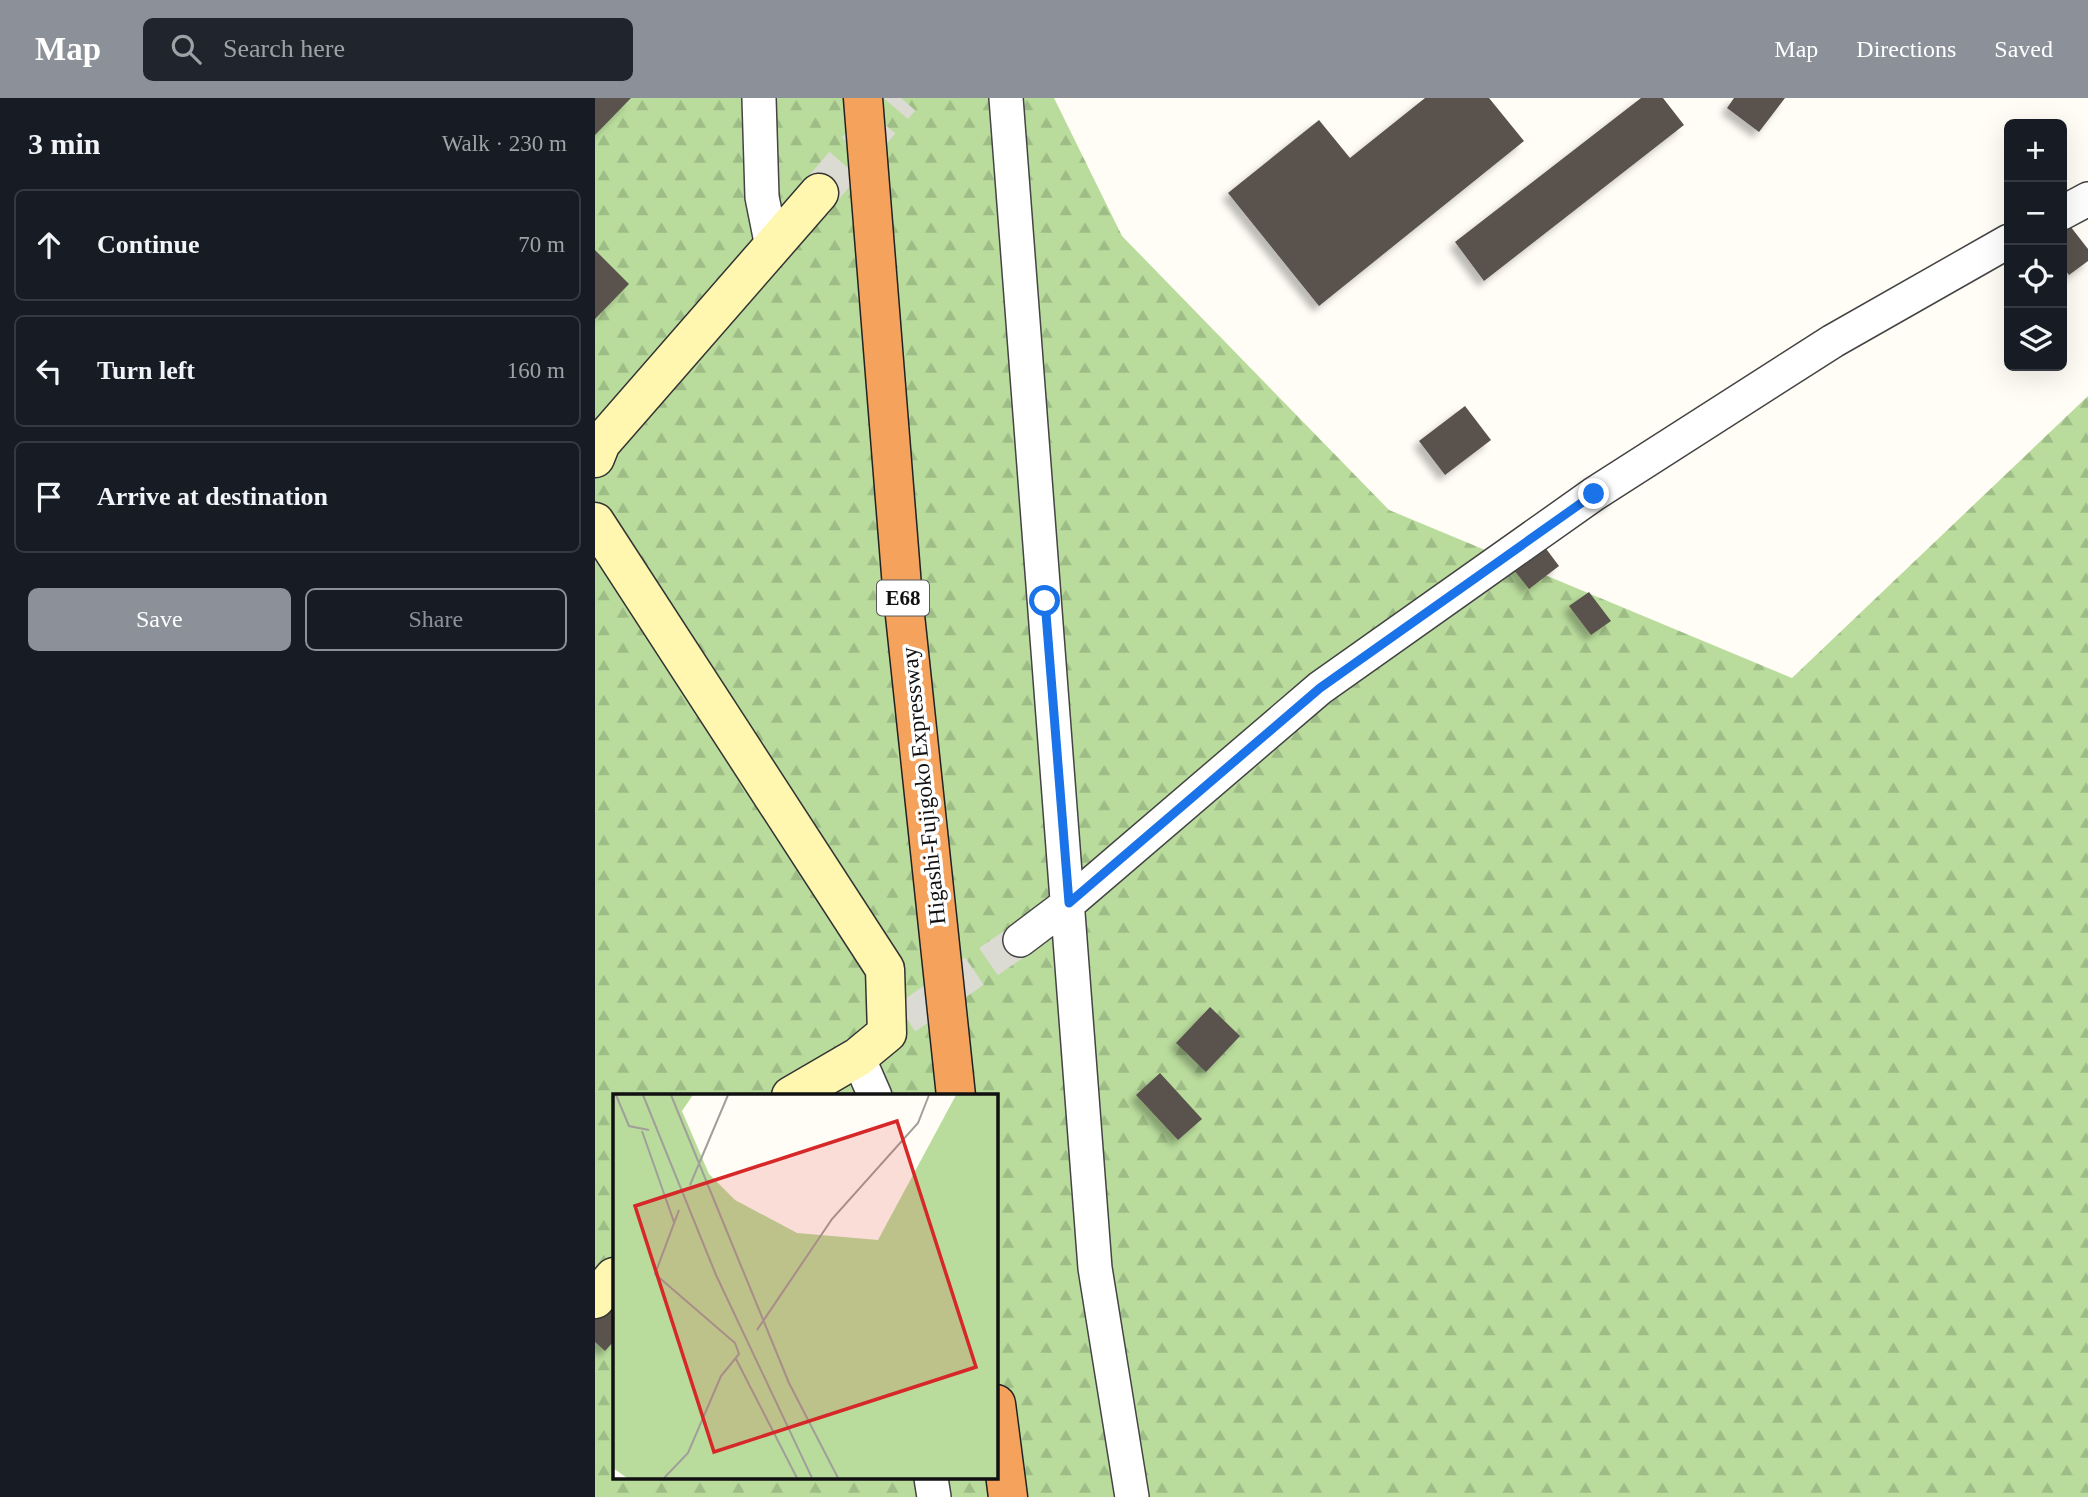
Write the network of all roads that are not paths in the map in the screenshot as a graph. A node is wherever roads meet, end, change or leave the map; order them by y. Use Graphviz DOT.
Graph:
graph roads {
  1 [pos="759,98"];
  2 [pos="863,98"];
  3 [pos="1006,98"];
  4 [pos="819,193"];
  5 [pos="2088,199"];
  6 [pos="2067,210"];
  7 [pos="2004,244"];
  8 [pos="772,247"];
  9 [pos="595,458"];
  10 [pos="595,522"];
  11 [pos="1069,903"];
  12 [pos="1020,940"];
  13 [pos="884,1036"];
  14 [pos="794,1094"];
  15 [pos="875,1094"];
  16 [pos="956,1094"];
  17 [pos="613,1278"];
  18 [pos="595,1299"];
  19 [pos="997,1412"];
  20 [pos="1008,1497"];
  21 [pos="1132,1497"];
  1 -- 8 [label="street"];
  2 -- 16 [label="highway, Higashi-Fujigoko Expressway / E68"];
  3 -- 11 [label="street"];
  4 -- 8 [label="street"];
  5 -- 6 [label="street"];
  7 -- 11 [label="street"];
  8 -- 9 [label="street"];
  10 -- 13 [label="street"];
  11 -- 12 [label="street"];
  11 -- 21 [label="street"];
  13 -- 14 [label="street"];
  13 -- 15 [label="street"];
  17 -- 18 [label="street"];
  19 -- 20 [label="highway"];
}
